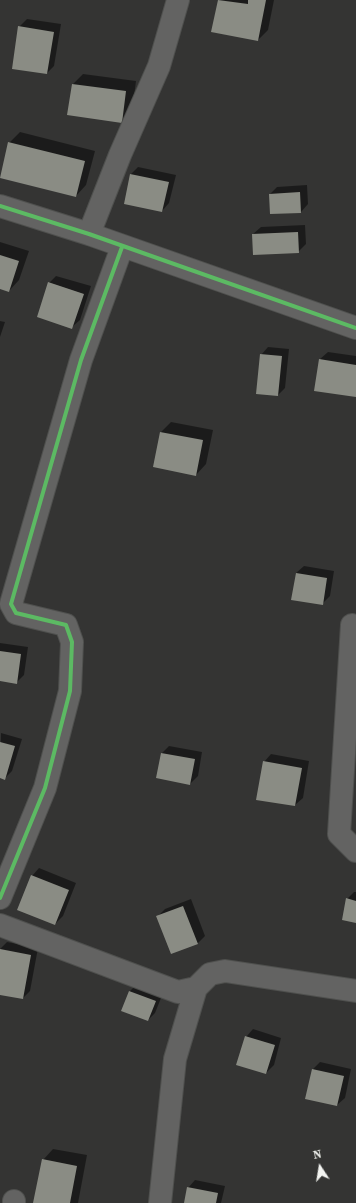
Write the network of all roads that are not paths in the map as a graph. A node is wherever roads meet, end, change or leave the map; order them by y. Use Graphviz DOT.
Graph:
graph roads {
  1 [pos="178,0"];
  2 [pos="0,206"];
  3 [pos="89,234"];
  4 [pos="122,247"];
  5 [pos="356,328"];
  6 [pos="352,625"];
  7 [pos="356,851"];
  8 [pos="0,898"];
  9 [pos="0,925"];
  10 [pos="196,988"];
  11 [pos="356,992"];
  12 [pos="160,1203"];
  1 -- 3 [label="street"];
  2 -- 3 [label="street"];
  3 -- 4 [label="street"];
  4 -- 5 [label="street"];
  4 -- 8 [label="street"];
  6 -- 7 [label="street"];
  9 -- 10 [label="street"];
  10 -- 11 [label="street"];
  10 -- 12 [label="street"];
}
